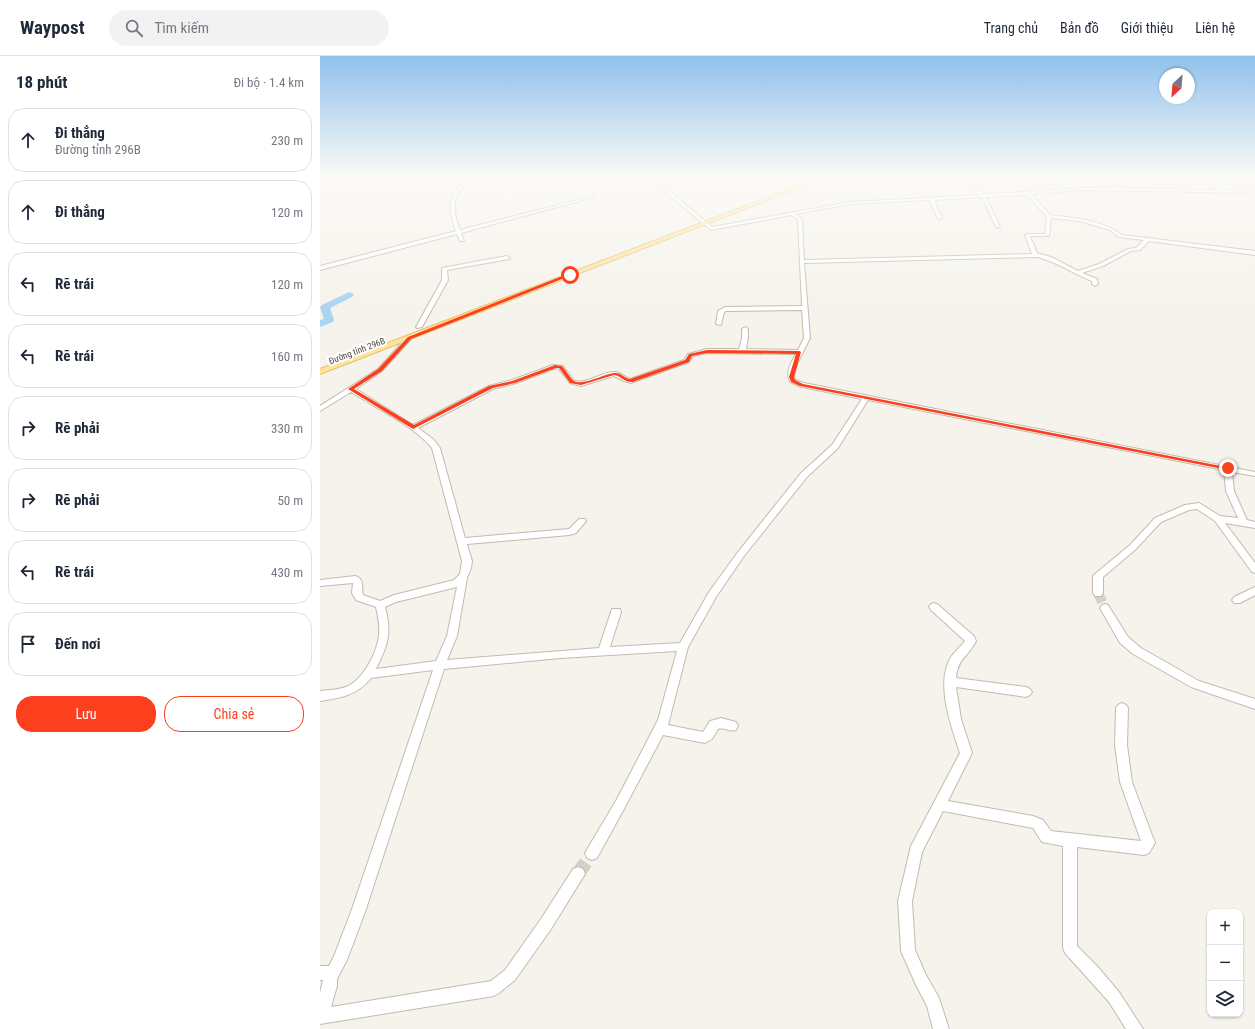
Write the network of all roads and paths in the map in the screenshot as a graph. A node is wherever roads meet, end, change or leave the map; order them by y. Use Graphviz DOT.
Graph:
graph roads {
  1 [pos="456,220"];
  2 [pos="503,220"];
  3 [pos="708,220"];
  4 [pos="708,220"];
  5 [pos="752,220"];
  6 [pos="800,220"];
  7 [pos="995,220"];
  8 [pos="1049,220"];
  9 [pos="1080,220"];
  10 [pos="704,222"];
  11 [pos="998,227"];
  12 [pos="458,232"];
  13 [pos="1148,239"];
  14 [pos="462,240"];
  15 [pos="1255,253"];
  16 [pos="1038,255"];
  17 [pos="507,258"];
  18 [pos="802,262"];
  19 [pos="320,268"];
  20 [pos="1077,273"];
  21 [pos="1095,284"];
  22 [pos="805,308"];
  23 [pos="719,324"];
  24 [pos="419,327"];
  25 [pos="745,329"];
  26 [pos="409,338"];
  27 [pos="742,351"];
  28 [pos="799,352"];
  29 [pos="320,366"];
  30 [pos="320,372"];
  31 [pos="351,389"];
  32 [pos="866,398"];
  33 [pos="320,409"];
  34 [pos="413,428"];
  35 [pos="1228,468"];
  36 [pos="1255,474"];
  37 [pos="1218,519"];
  38 [pos="582,521"];
  39 [pos="1244,522"];
  40 [pos="1255,525"];
  41 [pos="462,541"];
  42 [pos="1255,570"];
  43 [pos="463,579"];
  44 [pos="320,583"];
  45 [pos="1255,591"];
  46 [pos="1098,593"];
  47 [pos="1237,600"];
  48 [pos="380,605"];
  49 [pos="934,607"];
  50 [pos="1105,608"];
  51 [pos="616,612"];
  52 [pos="684,647"];
  53 [pos="602,652"];
  54 [pos="440,665"];
  55 [pos="368,674"];
  56 [pos="951,682"];
  57 [pos="1026,692"];
  58 [pos="320,696"];
  59 [pos="1255,704"];
  60 [pos="1122,708"];
  61 [pos="732,726"];
  62 [pos="660,729"];
  63 [pos="941,805"];
  64 [pos="1070,840"];
  65 [pos="592,853"];
  66 [pos="578,874"];
  67 [pos="325,975"];
  68 [pos="320,1016"];
  69 [pos="942,1029"];
  70 [pos="1135,1029"];
  1 -- 12 [label="street"];
  2 -- 12 [label="street"];
  3 -- 10 [label="main road, Đường tỉnh 296B"];
  4 -- 10 [label="main road, Đường tỉnh 296B"];
  5 -- 10 [label="street"];
  6 -- 18 [label="street"];
  7 -- 11 [label="street"];
  8 -- 16 [label="street"];
  9 -- 13 [label="street"];
  10 -- 24 [label="main road, Đường tỉnh 296B"];
  10 -- 26 [label="main road, Đường tỉnh 296B"];
  12 -- 14 [label="street"];
  12 -- 19 [label="street"];
  13 -- 15 [label="street"];
  13 -- 20 [label="street"];
  16 -- 18 [label="street"];
  16 -- 20 [label="street"];
  17 -- 24 [label="street"];
  18 -- 22 [label="street"];
  20 -- 21 [label="street"];
  22 -- 23 [label="street"];
  22 -- 28 [label="street"];
  24 -- 29 [label="main road, Đường tỉnh 296B"];
  25 -- 27 [label="street"];
  26 -- 30 [label="main road, Đường tỉnh 296B"];
  26 -- 31 [label="street"];
  27 -- 28 [label="street"];
  27 -- 34 [label="street"];
  28 -- 32 [label="street"];
  31 -- 33 [label="street"];
  31 -- 34 [label="street"];
  32 -- 35 [label="street"];
  32 -- 52 [label="street"];
  34 -- 41 [label="street"];
  35 -- 36 [label="street"];
  35 -- 39 [label="street"];
  37 -- 39 [label="street"];
  37 -- 42 [label="street"];
  37 -- 46 [label="street"];
  38 -- 41 [label="street"];
  39 -- 40 [label="street"];
  41 -- 43 [label="street"];
  43 -- 48 [label="street"];
  43 -- 54 [label="street"];
  44 -- 48 [label="street"];
  45 -- 47 [label="street"];
  48 -- 55 [label="street"];
  49 -- 56 [label="street"];
  50 -- 59 [label="street"];
  51 -- 53 [label="street"];
  52 -- 53 [label="street"];
  52 -- 62 [label="street"];
  53 -- 54 [label="street"];
  54 -- 55 [label="street"];
  54 -- 67 [label="street"];
  55 -- 58 [label="street"];
  56 -- 57 [label="street"];
  56 -- 63 [label="street"];
  60 -- 64 [label="street"];
  61 -- 62 [label="street"];
  62 -- 65 [label="street"];
  63 -- 64 [label="street"];
  63 -- 69 [label="street"];
  64 -- 70 [label="street"];
  66 -- 68 [label="street"];
  67 -- 68 [label="street"];
}
